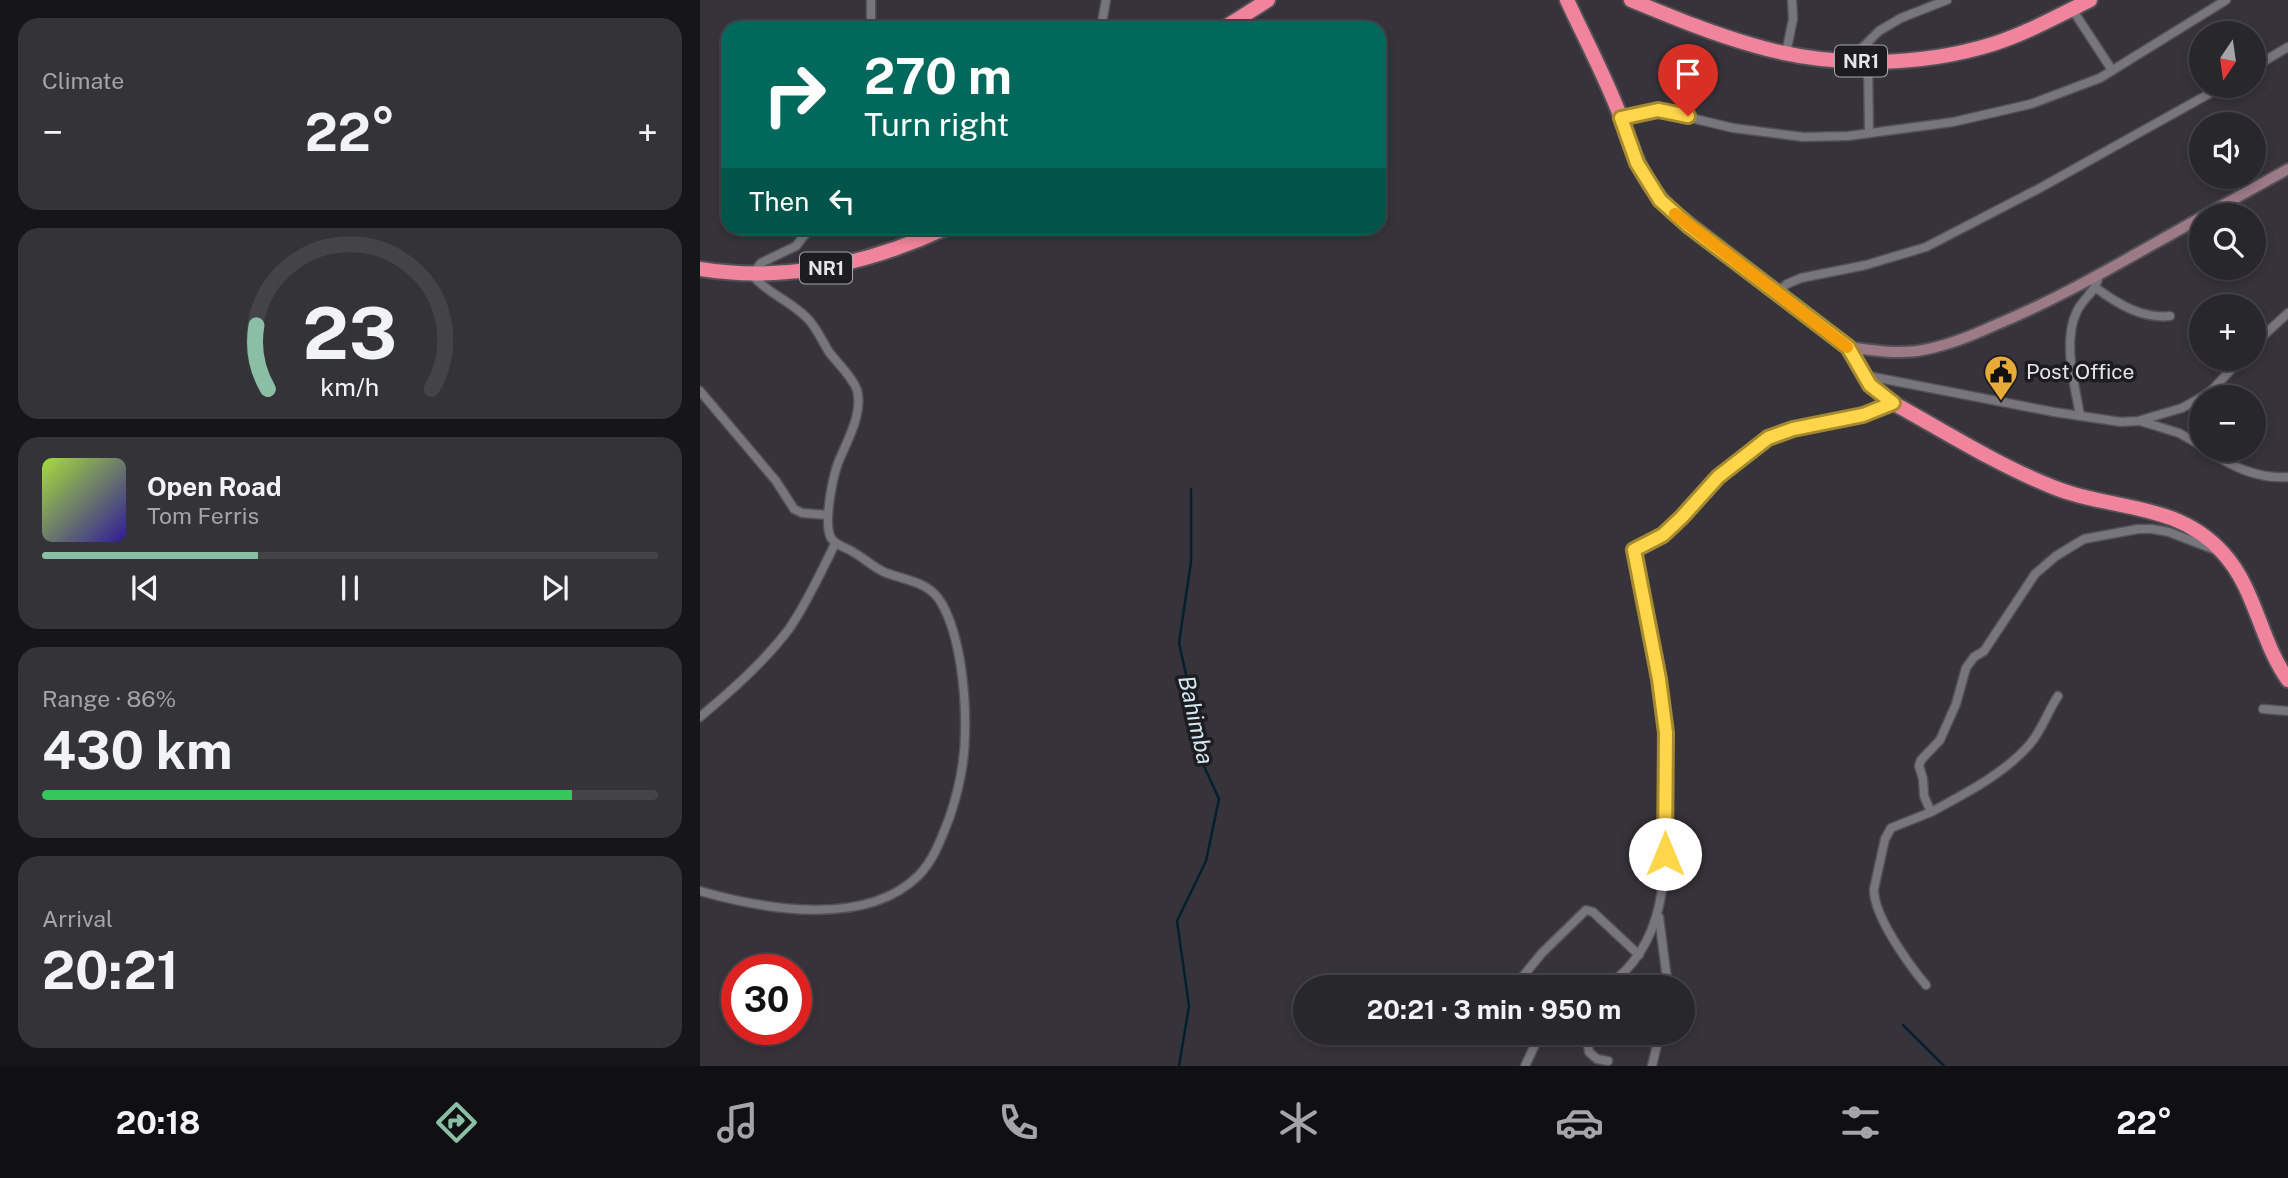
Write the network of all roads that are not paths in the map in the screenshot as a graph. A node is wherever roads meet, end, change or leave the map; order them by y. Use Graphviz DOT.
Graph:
graph roads {
  1 [pos="871,0"];
  2 [pos="1106,0"];
  3 [pos="1268,0"];
  4 [pos="1567,0"];
  5 [pos="1631,0"];
  6 [pos="1793,0"];
  7 [pos="1947,0"];
  8 [pos="2090,0"];
  9 [pos="2226,0"];
  10 [pos="2072,9"];
  11 [pos="871,21"];
  12 [pos="1102,21"];
  13 [pos="1235,21"];
  14 [pos="2288,47"];
  15 [pos="1786,53"];
  16 [pos="2266,60"];
  17 [pos="1849,61"];
  18 [pos="1868,61"];
  19 [pos="2112,70"];
  20 [pos="2201,98"];
  21 [pos="1621,118"];
  22 [pos="1869,133"];
  23 [pos="2288,169"];
  24 [pos="2227,203"];
  25 [pos="2189,224"];
  26 [pos="805,235"];
  27 [pos="931,235"];
  28 [pos="700,269"];
  29 [pos="2099,274"];
  30 [pos="752,275"];
  31 [pos="2096,288"];
  32 [pos="1776,293"];
  33 [pos="2288,313"];
  34 [pos="2170,316"];
  35 [pos="2266,334"];
  36 [pos="1848,347"];
  37 [pos="2230,371"];
  38 [pos="1862,374"];
  39 [pos="2217,385"];
  40 [pos="700,391"];
  41 [pos="1893,403"];
  42 [pos="2189,404"];
  43 [pos="2080,416"];
  44 [pos="2138,421"];
  45 [pos="2189,438"];
  46 [pos="2228,462"];
  47 [pos="2288,477"];
  48 [pos="828,515"];
  49 [pos="835,544"];
  50 [pos="2223,552"];
  51 [pos="2288,680"];
  52 [pos="2058,696"];
  53 [pos="2263,709"];
  54 [pos="2288,711"];
  55 [pos="700,717"];
  56 [pos="1931,812"];
  57 [pos="700,891"];
  58 [pos="1659,914"];
  59 [pos="1639,955"];
  60 [pos="1524,975"];
  61 [pos="1623,975"];
  62 [pos="1667,975"];
  63 [pos="1926,985"];
  64 [pos="1535,1045"];
  65 [pos="1588,1045"];
  66 [pos="1657,1045"];
  67 [pos="1608,1061"];
  68 [pos="1525,1066"];
  69 [pos="1652,1066"];
  1 -- 11 [label="street"];
  2 -- 12 [label="street"];
  3 -- 13 [label="highway"];
  4 -- 21 [label="highway"];
  5 -- 15 [label="highway, NR1"];
  6 -- 15 [label="street"];
  7 -- 17 [label="street"];
  8 -- 10 [label="highway, NR1"];
  9 -- 19 [label="street"];
  10 -- 18 [label="highway, NR1"];
  10 -- 19 [label="street"];
  14 -- 16 [label="street"];
  15 -- 17 [label="highway, NR1"];
  17 -- 18 [label="highway, NR1"];
  18 -- 22 [label="street"];
  19 -- 22 [label="street"];
  20 -- 32 [label="street"];
  21 -- 22 [label="street"];
  21 -- 32 [label="highway"];
  23 -- 24 [label="street"];
  25 -- 29 [label="street"];
  26 -- 30 [label="street"];
  27 -- 30 [label="highway, NR1"];
  28 -- 30 [label="highway, NR1"];
  29 -- 31 [label="street"];
  29 -- 36 [label="street"];
  30 -- 48 [label="street"];
  31 -- 34 [label="street"];
  31 -- 43 [label="street"];
  32 -- 36 [label="highway"];
  33 -- 35 [label="street"];
  36 -- 38 [label="highway"];
  37 -- 39 [label="street"];
  38 -- 41 [label="highway"];
  38 -- 43 [label="street"];
  40 -- 48 [label="street"];
  41 -- 50 [label="highway"];
  41 -- 58 [label="street"];
  42 -- 44 [label="street"];
  43 -- 44 [label="street"];
  44 -- 45 [label="street"];
  46 -- 47 [label="street"];
  48 -- 49 [label="street"];
  49 -- 55 [label="street"];
  49 -- 57 [label="street"];
  50 -- 51 [label="highway"];
  50 -- 56 [label="street"];
  52 -- 56 [label="street"];
  53 -- 54 [label="street"];
  56 -- 63 [label="street"];
  58 -- 59 [label="street"];
  58 -- 62 [label="street"];
  59 -- 60 [label="street"];
  59 -- 61 [label="street"];
  64 -- 68 [label="street"];
  65 -- 67 [label="street"];
  66 -- 69 [label="street"];
}
